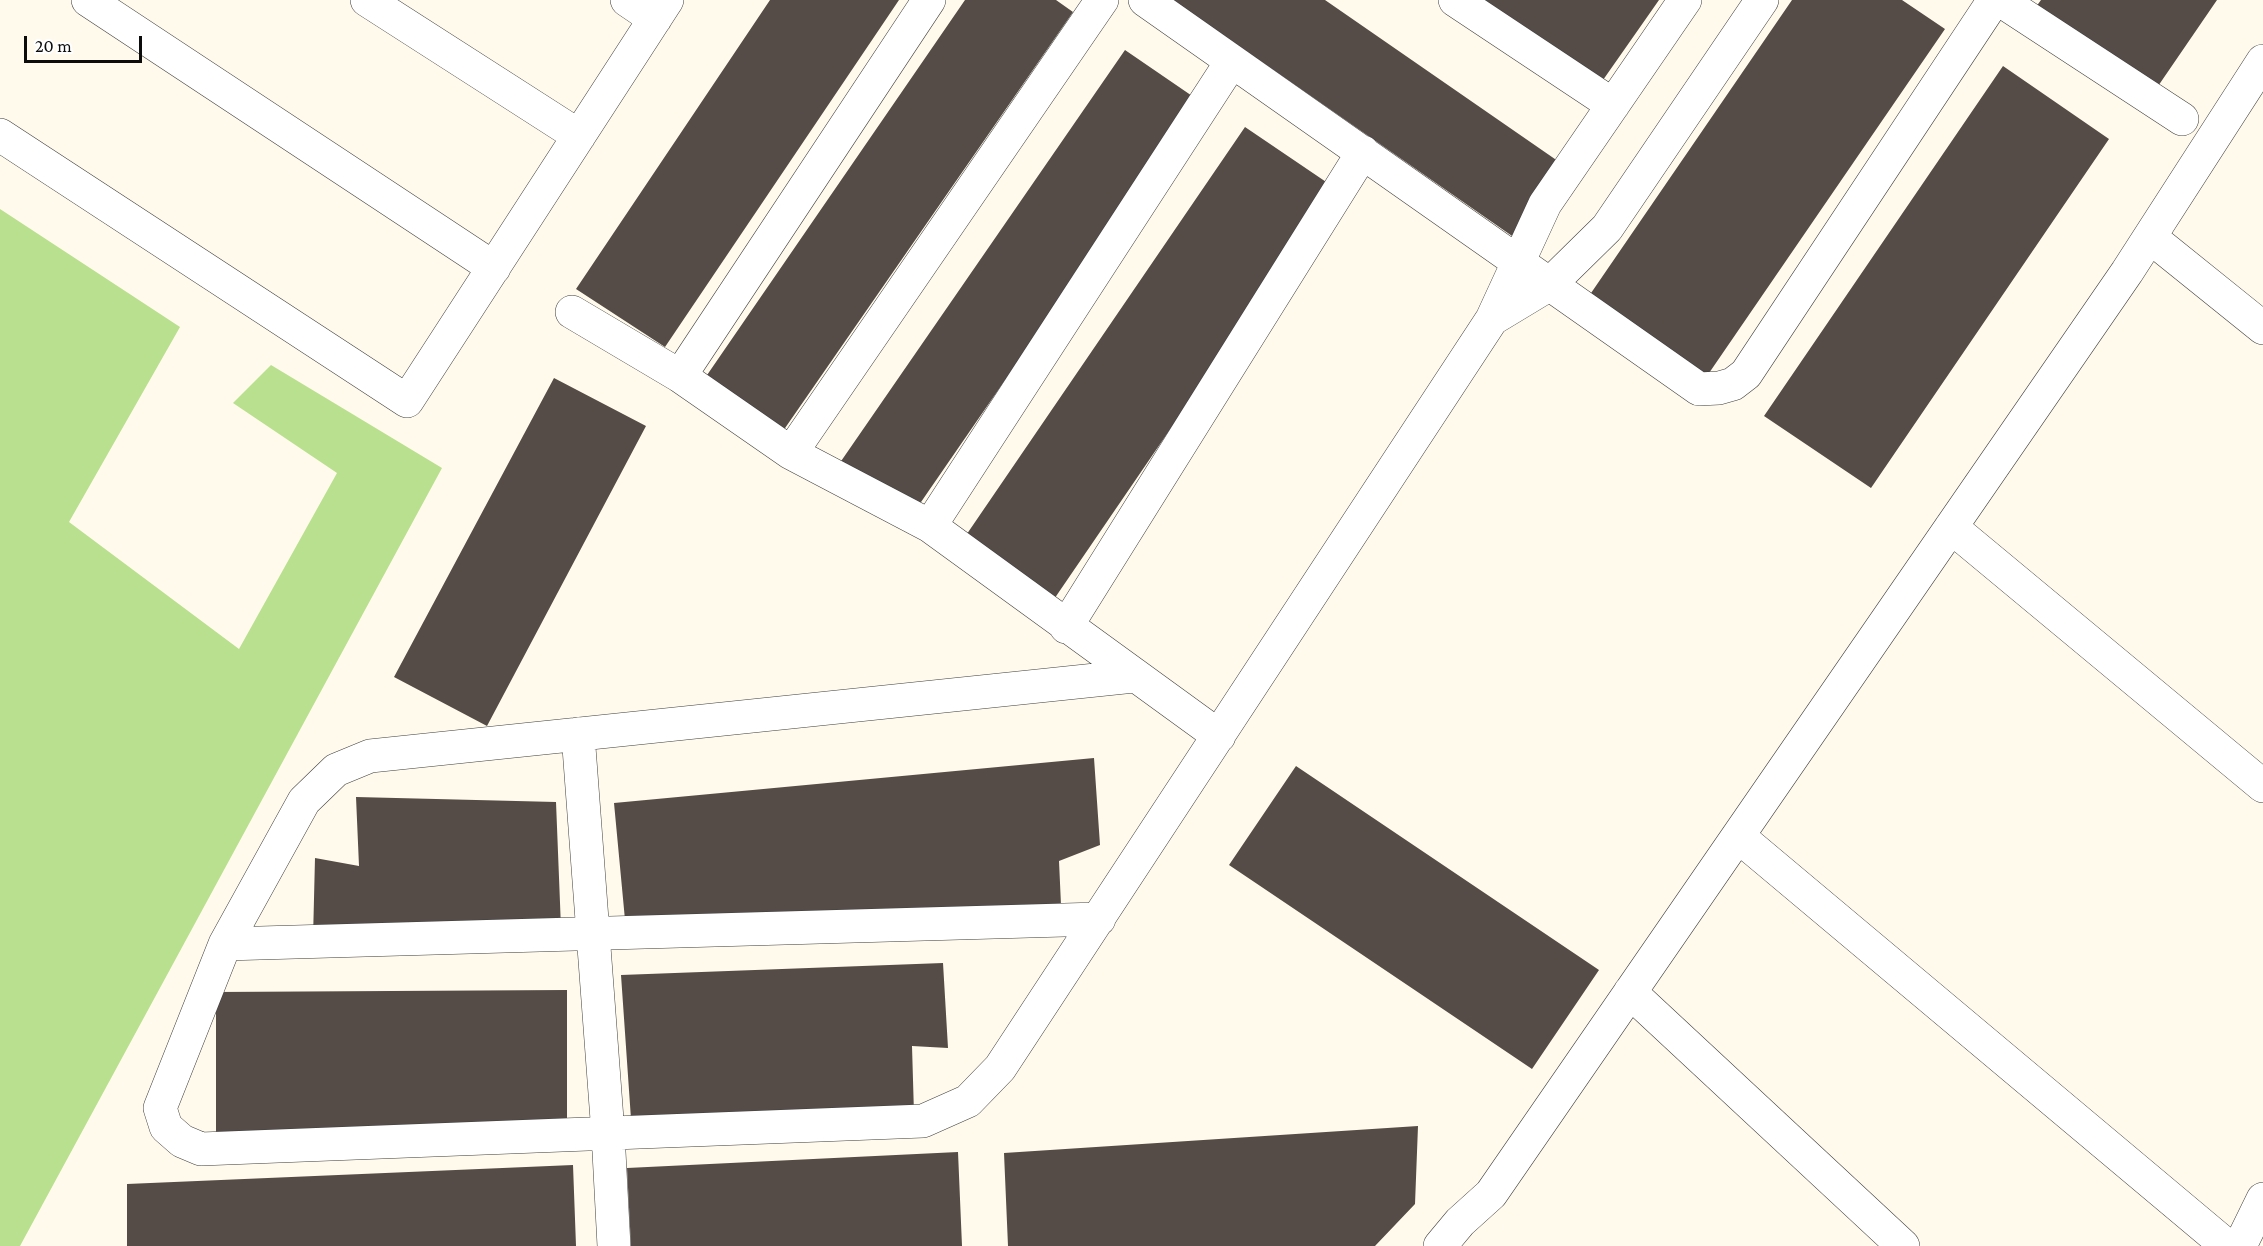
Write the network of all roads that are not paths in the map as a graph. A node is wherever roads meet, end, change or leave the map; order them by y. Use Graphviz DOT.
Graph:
graph roads {
  1 [pos="88,0"];
  2 [pos="366,0"];
  3 [pos="627,0"];
  4 [pos="929,0"];
  5 [pos="1102,0"];
  6 [pos="1145,0"];
  7 [pos="1455,0"];
  8 [pos="1685,0"];
  9 [pos="1762,0"];
  10 [pos="1994,0"];
  11 [pos="2000,0"];
  12 [pos="661,9"];
  13 [pos="1232,60"];
  14 [pos="2263,61"];
  15 [pos="1613,105"];
  16 [pos="2182,119"];
  17 [pos="0,135"];
  18 [pos="579,136"];
  19 [pos="1363,152"];
  20 [pos="2150,237"];
  21 [pos="1519,262"];
  22 [pos="494,268"];
  23 [pos="1550,284"];
  24 [pos="572,312"];
  25 [pos="1492,319"];
  26 [pos="2263,328"];
  27 [pos="680,376"];
  28 [pos="791,453"];
  29 [pos="930,526"];
  30 [pos="1951,527"];
  31 [pos="1066,627"];
  32 [pos="1134,676"];
  33 [pos="578,734"];
  34 [pos="1218,736"];
  35 [pos="2263,786"];
  36 [pos="1738,836"];
  37 [pos="1099,918"];
  38 [pos="593,933"];
  39 [pos="225,944"];
  40 [pos="1630,992"];
  41 [pos="608,1133"];
  42 [pos="2263,1199"];
  43 [pos="1449,1238"];
  44 [pos="614,1246"];
  45 [pos="1903,1246"];
  46 [pos="2227,1246"];
  47 [pos="2240,1246"];
  1 -- 22 [label="street"];
  2 -- 18 [label="street"];
  3 -- 12 [label="street"];
  4 -- 27 [label="street"];
  5 -- 28 [label="street"];
  6 -- 13 [label="street"];
  7 -- 15 [label="street"];
  8 -- 15 [label="street"];
  9 -- 23 [label="street"];
  10 -- 23 [label="street"];
  11 -- 16 [label="street"];
  12 -- 18 [label="street"];
  13 -- 19 [label="street"];
  13 -- 29 [label="street"];
  14 -- 20 [label="street"];
  15 -- 21 [label="street"];
  17 -- 22 [label="street"];
  18 -- 22 [label="street"];
  19 -- 21 [label="street"];
  19 -- 31 [label="street"];
  20 -- 26 [label="street"];
  20 -- 30 [label="street"];
  21 -- 23 [label="street"];
  21 -- 25 [label="street"];
  23 -- 25 [label="street"];
  24 -- 27 [label="street"];
  25 -- 34 [label="street"];
  27 -- 28 [label="street"];
  28 -- 29 [label="street"];
  29 -- 31 [label="street"];
  30 -- 35 [label="street"];
  30 -- 36 [label="street"];
  31 -- 32 [label="street"];
  32 -- 33 [label="street"];
  32 -- 34 [label="street"];
  33 -- 38 [label="street"];
  33 -- 39 [label="street"];
  34 -- 37 [label="street"];
  36 -- 40 [label="street"];
  36 -- 46 [label="street"];
  37 -- 38 [label="street"];
  37 -- 41 [label="street"];
  38 -- 39 [label="street"];
  38 -- 41 [label="street"];
  39 -- 41 [label="street"];
  40 -- 43 [label="street"];
  40 -- 45 [label="street"];
  41 -- 44 [label="street"];
  42 -- 47 [label="street"];
}
